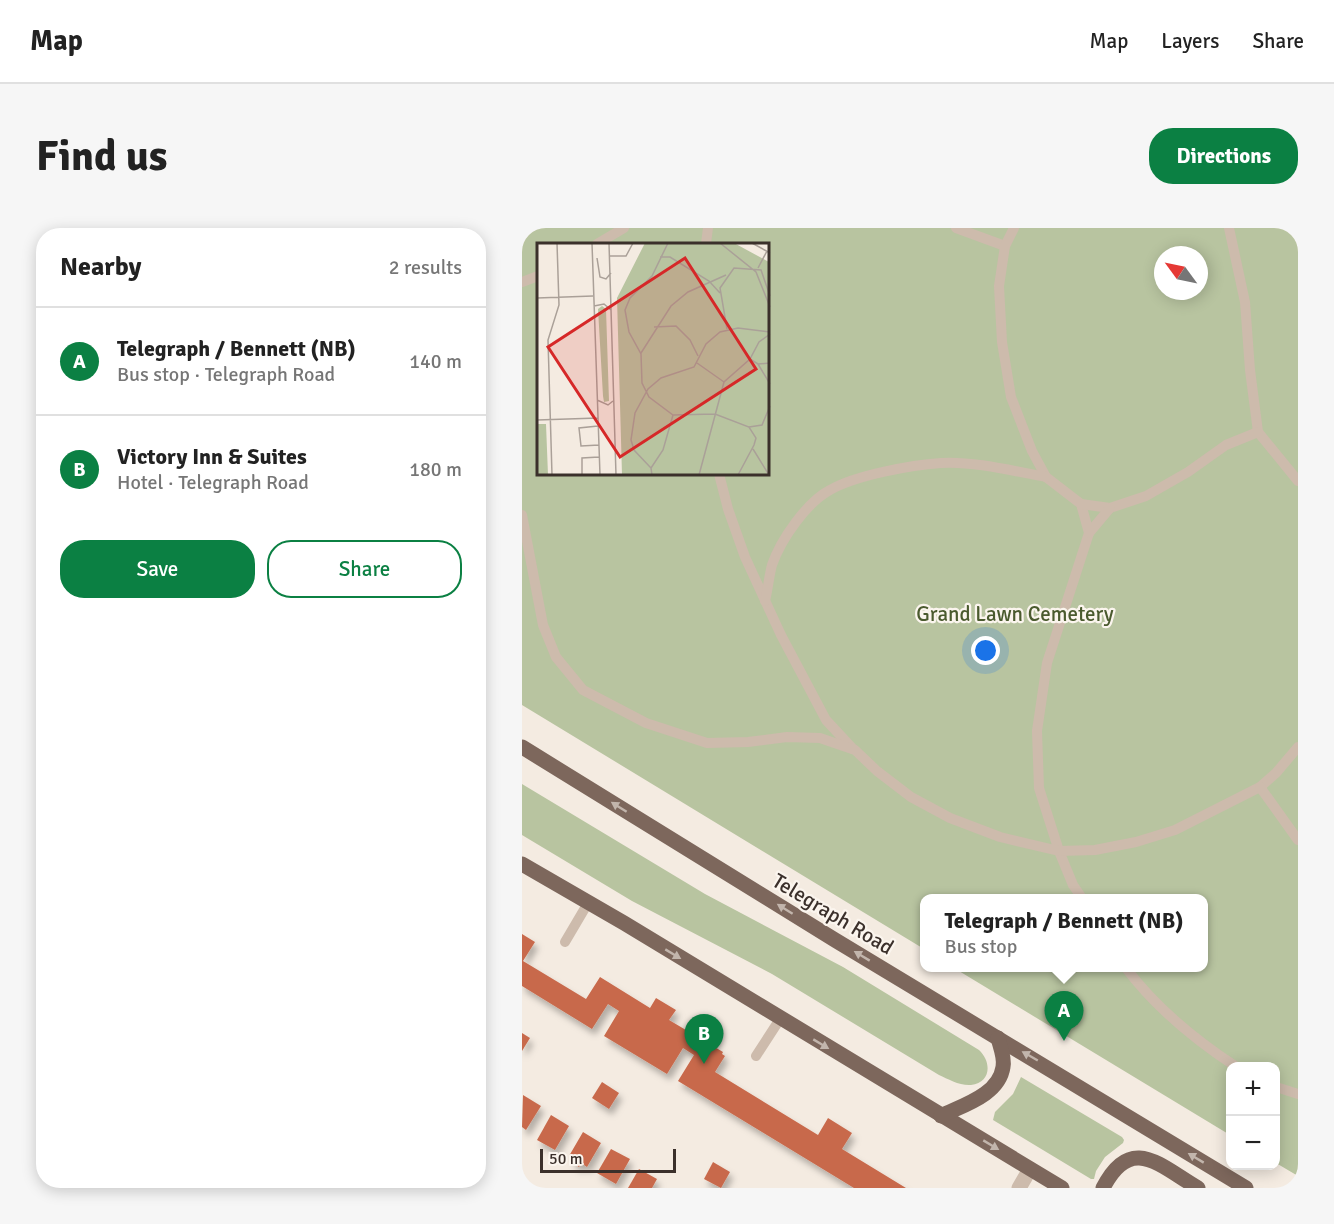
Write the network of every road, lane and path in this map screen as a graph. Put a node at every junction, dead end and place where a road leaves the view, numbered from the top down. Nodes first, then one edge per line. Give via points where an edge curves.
1 (624, 228) edge
2 (708, 228) edge
3 (956, 228) edge
4 (1014, 228) edge
5 (1231, 229) edge
6 (599, 243) edge
7 (706, 243) edge
8 (1005, 246) junction
9 (537, 276) edge
10 (522, 282) edge
11 (1258, 432) junction
12 (720, 476) edge
13 (1046, 477) junction
14 (1298, 481) edge
15 (1081, 504) junction
16 (1110, 508) junction
17 (522, 515) edge
18 (1089, 533) junction
19 (765, 601) junction
20 (522, 747) edge
21 (1298, 747) edge
22 (855, 750) junction
23 (543, 760) junction
24 (522, 762) edge
25 (1260, 787) junction
26 (1298, 840) edge
27 (1059, 850) junction
28 (522, 864) edge
29 (1079, 894) edge
30 (588, 903) junction
31 (565, 942) dead end
32 (1129, 972) edge
33 (780, 1018) junction
34 (998, 1038) junction
35 (756, 1056) dead end
36 (1229, 1062) edge
37 (1280, 1089) edge
38 (1298, 1094) edge
39 (941, 1116) junction
40 (1030, 1169) junction
41 (1019, 1188) edge
42 (1062, 1188) edge
43 (1103, 1188) edge
44 (1198, 1188) edge
45 (1246, 1188) edge

1 - 6 lane
2 - 7 lane
3 - 8 lane
4 - 8 lane
5 - 11 lane via 1245,302
8 - 13 lane via 999,286 1007,375 1011,397
9 - 10 lane
11 - 14 lane
11 - 16 lane via 1226,445 1146,496
12 - 19 lane via 745,557
13 - 15 lane
13 - 19 lane via 942,463 863,477 829,490 805,510 788,535 772,564
15 - 16 lane
15 - 18 lane
16 - 18 lane
17 - 22 lane via 543,625 556,657 583,690 645,723 707,743 820,738
18 - 27 lane via 1047,663 1037,731 1039,788
19 - 22 lane via 826,720
20 - 23 main road, Telegraph Road
21 - 25 lane
22 - 27 lane via 911,796 950,818 1000,837
23 - 24 main road
34 -> 23 main road, Telegraph Road
25 - 26 lane
25 - 27 lane via 1175,830 1095,850
27 - 29 lane
28 - 30 main road
30 - 31 lane
30 -> 33 main road
32 - 36 lane via 1158,1005 1200,1043
33 - 35 lane
33 -> 39 main road
34 - 39 main road via 1004,1066 998,1079 988,1092
45 -> 34 main road, Telegraph Road
37 - 38 lane
39 -> 40 main road
40 - 41 street
40 - 42 main road
43 - 44 main road via 1121,1163 1130,1157 1143,1157

